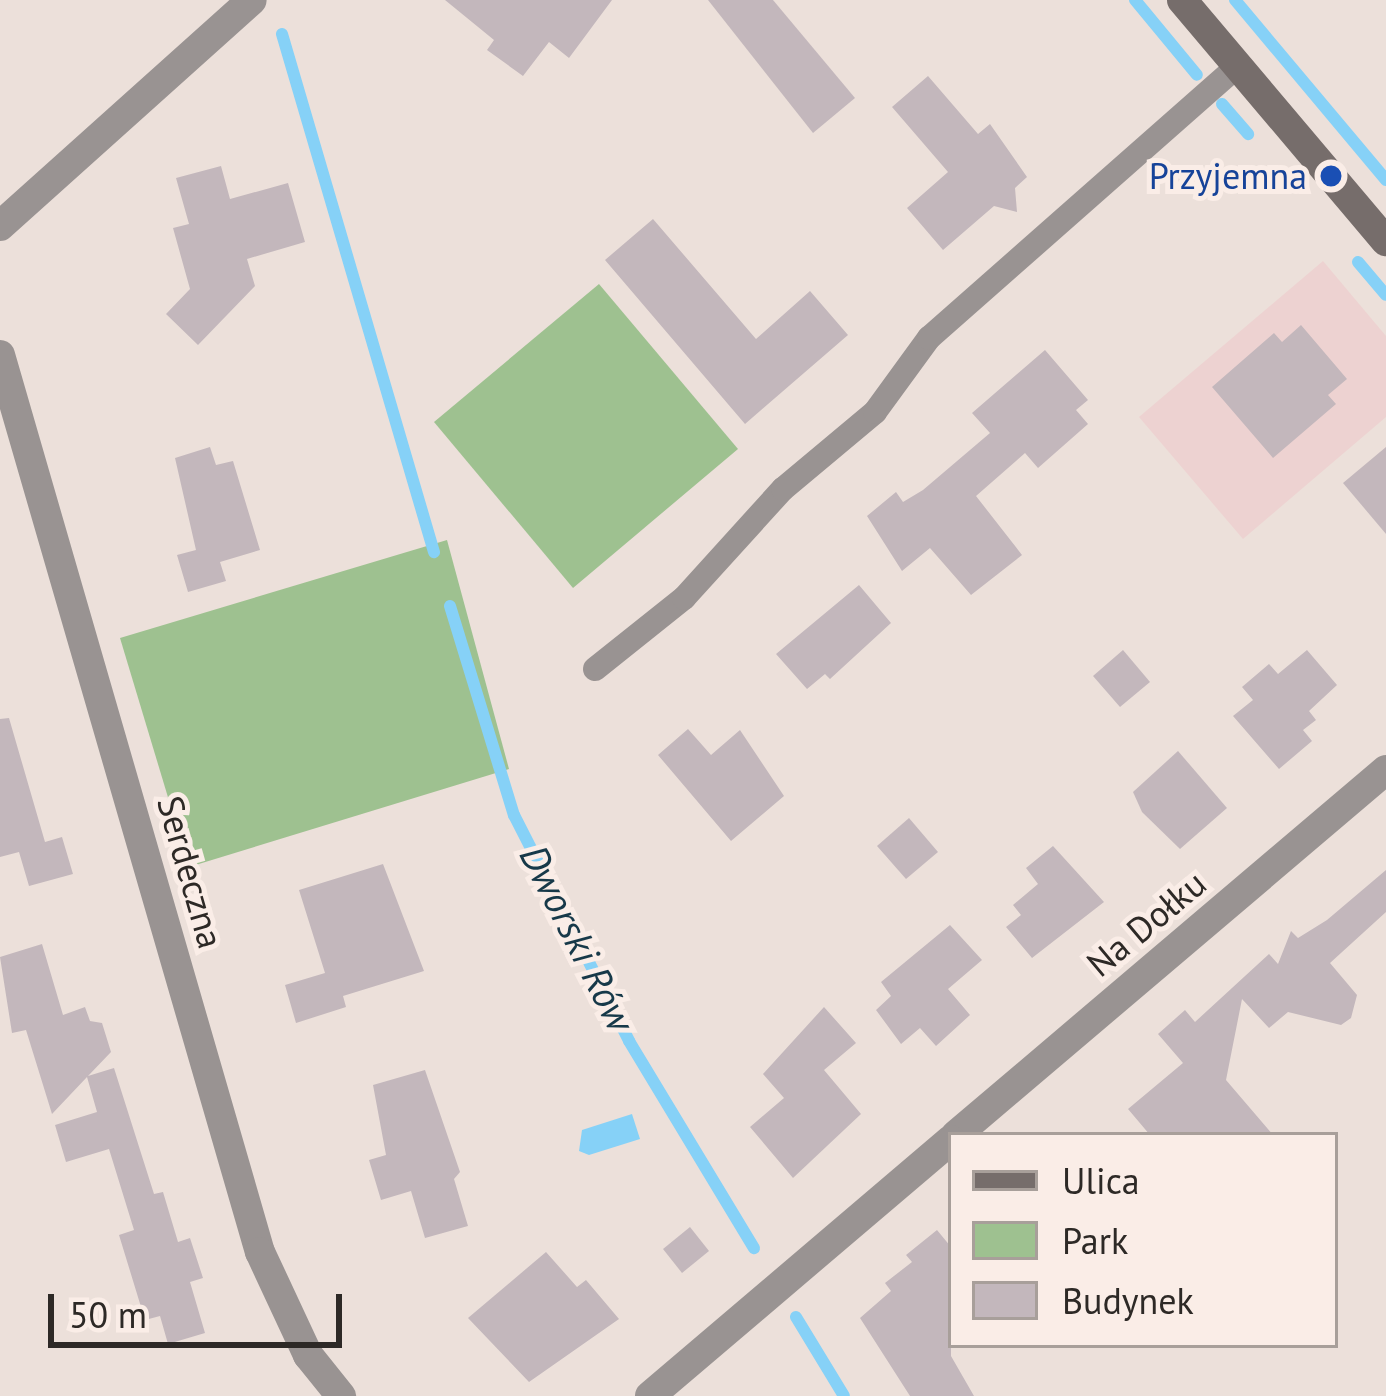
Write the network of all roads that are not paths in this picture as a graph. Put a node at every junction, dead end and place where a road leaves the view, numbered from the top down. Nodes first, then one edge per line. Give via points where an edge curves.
1 (1182, 0) edge
2 (242, 4) edge
3 (1238, 66) junction
4 (0, 226) edge
5 (1386, 241) edge
6 (0, 355) edge
7 (595, 669) dead end
8 (1386, 770) edge
9 (960, 1132) edge
10 (948, 1142) edge
11 (341, 1396) edge
12 (650, 1396) edge

1 - 3 street
2 - 4 street
3 - 5 street
3 - 7 lane via 929,338 875,412 782,489 684,598
6 - 11 street, Serdeczna via 260,1252 308,1355
8 - 9 street, Na Dołku
10 - 12 street, Na Dołku

